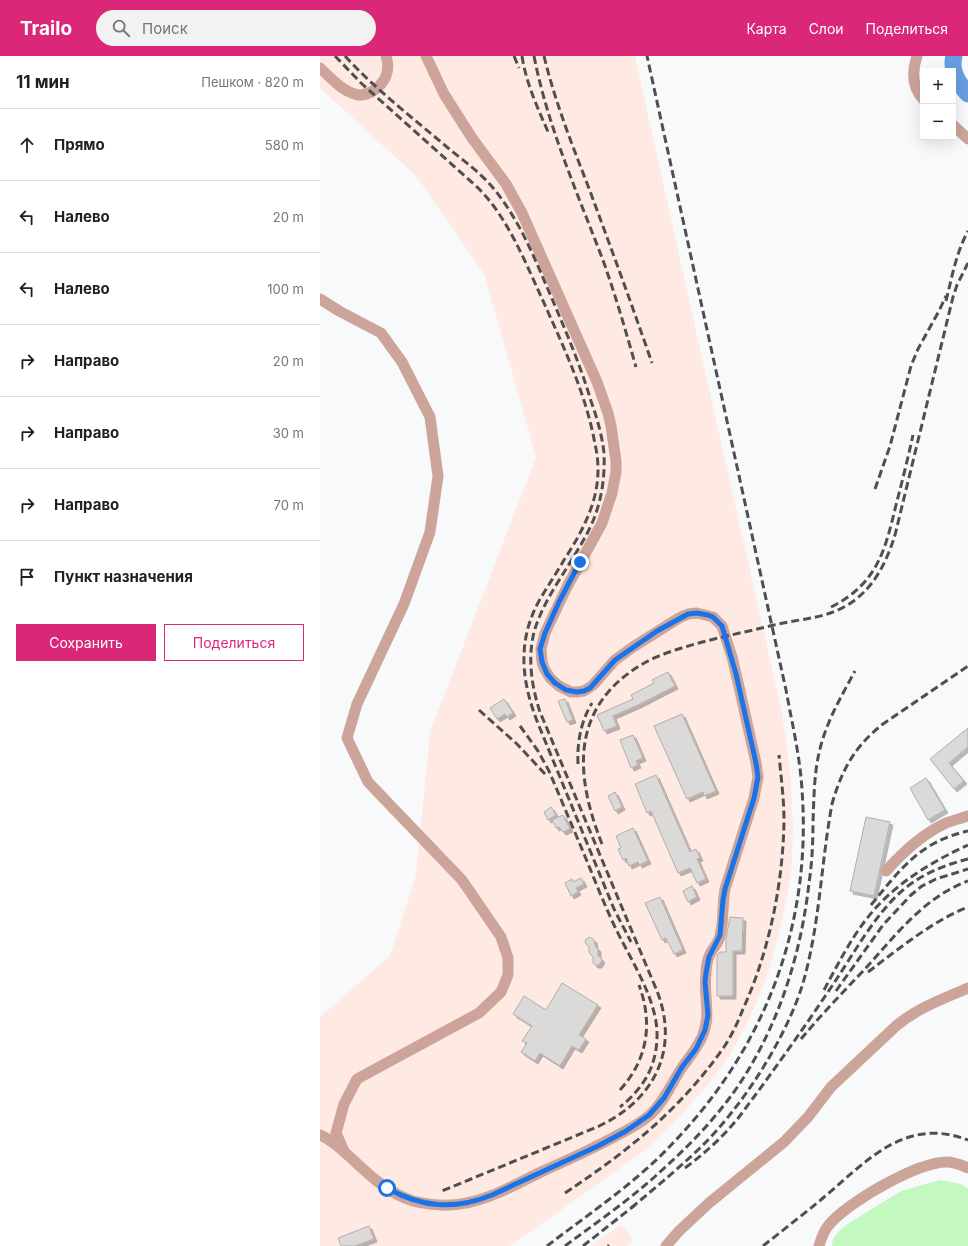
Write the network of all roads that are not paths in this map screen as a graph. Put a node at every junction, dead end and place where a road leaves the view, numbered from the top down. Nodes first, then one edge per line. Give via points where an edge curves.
1 (386, 56) edge
2 (426, 56) edge
3 (917, 56) edge
4 (320, 68) edge
5 (920, 94) edge
6 (956, 128) edge
7 (968, 139) edge
8 (320, 299) edge
9 (968, 816) edge
10 (886, 871) dead end
11 (968, 988) edge
12 (320, 1135) edge
13 (344, 1152) junction
14 (968, 1168) edge
15 (666, 1246) edge
16 (819, 1246) edge

1 - 4 lane via 388,66 385,79 362,95 346,90
2 - 13 lane via 444,94 506,184 522,213 597,382 611,426 616,461 612,493 602,523 545,633 540,649 544,668 559,686 571,692 584,691 593,685 615,660 679,618 693,613 713,617 722,626 732,657 758,777 754,798 725,889 720,935 707,965 705,982 708,1015 705,1030 696,1049 664,1098 649,1115 598,1146 492,1195 455,1205 413,1201 398,1195 375,1180
3 - 5 lane via 914,84
6 - 7 lane
8 - 13 lane via 381,333 402,362 430,417 438,476 430,532 404,604 357,704 347,738 368,782 462,880 501,937 508,958 508,975 501,992 479,1013 357,1079 344,1104 336,1133
9 - 10 lane via 932,830 905,850
11 - 15 lane via 918,1010 896,1026 831,1087 808,1118 784,1142 709,1203
12 - 13 lane
14 - 16 lane via 953,1163 936,1163 886,1184 833,1220 826,1228

